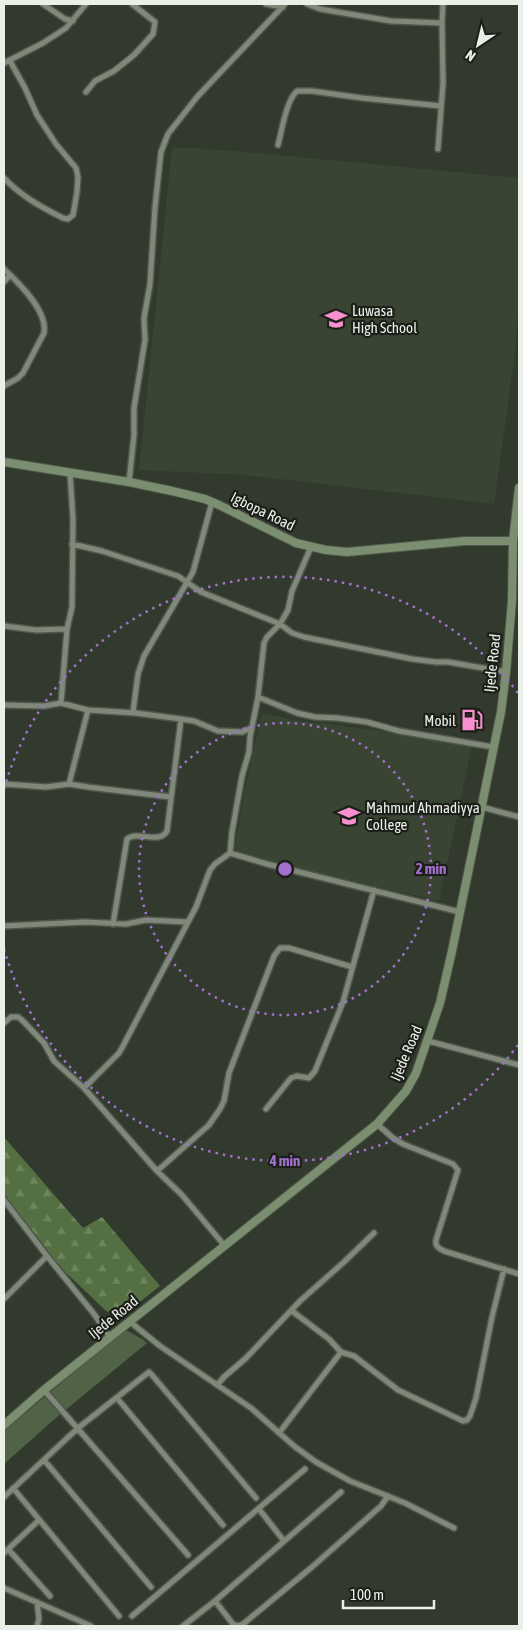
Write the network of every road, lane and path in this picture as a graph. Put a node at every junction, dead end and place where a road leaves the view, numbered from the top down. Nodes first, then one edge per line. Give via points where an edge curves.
1 (43, 4) edge
2 (86, 4) edge
3 (132, 4) edge
4 (266, 4) edge
5 (307, 4) edge
6 (443, 4) edge
7 (284, 5) edge
8 (65, 19) junction
9 (73, 21) junction
10 (442, 23) junction
11 (66, 28) junction
12 (10, 61) junction
13 (4, 63) edge
14 (86, 92) dead end
15 (441, 106) junction
16 (278, 144) dead end
17 (438, 148) dead end
18 (4, 178) edge
19 (4, 269) edge
20 (10, 275) junction
21 (4, 282) edge
22 (4, 386) edge
23 (4, 462) edge
24 (70, 473) junction
25 (129, 482) junction
26 (519, 488) edge
27 (212, 502) junction
28 (513, 542) junction
29 (72, 544) junction
30 (311, 547) junction
31 (186, 582) junction
32 (516, 602) edge
33 (280, 624) junction
34 (4, 626) edge
35 (66, 629) junction
36 (506, 672) junction
37 (258, 697) junction
38 (61, 703) junction
39 (4, 705) edge
40 (88, 710) junction
41 (133, 712) junction
42 (181, 719) junction
43 (251, 728) junction
44 (242, 732) junction
45 (250, 737) junction
46 (493, 747) junction
47 (4, 784) edge
48 (69, 784) junction
49 (171, 796) junction
50 (482, 807) junction
51 (519, 818) edge
52 (230, 853) junction
53 (374, 890) junction
54 (460, 912) junction
55 (188, 922) junction
56 (113, 924) junction
57 (4, 926) edge
58 (352, 967) junction
59 (4, 1023) edge
60 (428, 1041) junction
61 (519, 1065) edge
62 (84, 1088) junction
63 (266, 1109) dead end
64 (377, 1124) junction
65 (157, 1171) junction
66 (4, 1200) edge
67 (374, 1233) dead end
68 (224, 1245) junction
69 (47, 1256) junction
70 (504, 1269) junction
71 (519, 1274) edge
72 (4, 1299) edge
73 (292, 1311) junction
74 (129, 1321) junction
75 (110, 1337) junction
76 (341, 1352) junction
77 (217, 1385) junction
78 (44, 1390) junction
79 (117, 1398) junction
80 (4, 1425) edge
81 (78, 1428) junction
82 (279, 1432) junction
83 (44, 1460) junction
84 (305, 1469) dead end
85 (13, 1488) junction
86 (341, 1492) dead end
87 (388, 1496) junction
88 (4, 1497) edge
89 (256, 1498) dead end
90 (259, 1509) junction
91 (39, 1520) junction
92 (223, 1525) dead end
93 (454, 1528) dead end
94 (284, 1541) junction
95 (6, 1551) edge
96 (188, 1555) dead end
97 (150, 1587) dead end
98 (4, 1588) edge
99 (50, 1596) dead end
100 (215, 1601) junction
101 (37, 1602) junction
102 (119, 1616) dead end
103 (132, 1616) dead end
104 (37, 1626) edge
105 (90, 1626) edge
106 (183, 1626) edge

1 - 8 street
2 - 9 street
3 - 14 street via 155,22 153,34 119,67 96,81
4 - 7 street
5 - 10 street via 392,21
6 - 10 street
7 - 25 street via 198,97 168,134 161,152
8 - 9 street
8 - 11 street
9 - 11 street
10 - 15 street
11 - 12 street
12 - 13 street
12 - 18 street via 37,114 76,168 78,192 73,215 64,218 32,202
15 - 16 street via 297,91 293,94
15 - 17 street
19 - 20 street
20 - 21 street
20 - 22 street via 38,308 45,326 23,373
23 - 24 main road, Igbopa Road
24 - 25 main road, Igbopa Road
24 - 29 street
25 - 27 main road, Igbopa Road
26 - 28 main road, Ijede Road
27 - 30 main road, Igbopa Road via 296,543
27 - 31 street via 193,572
28 - 30 main road, Igbopa Road via 465,541 347,552
28 - 32 main road, Ijede Road
29 - 31 street via 146,565
29 - 35 street via 72,607
30 - 33 street
31 - 33 street via 200,592
31 - 41 street via 144,656
32 - 36 main road, Ijede Road
33 - 36 street via 304,637 412,659
33 - 37 street via 264,643
34 - 35 street
35 - 38 street
36 - 46 main road, Ijede Road
37 - 43 street
37 - 46 street via 306,715 367,722 399,731
38 - 39 street
38 - 40 street
40 - 41 street
40 - 48 street
41 - 42 street
42 - 44 street via 218,731
42 - 49 street
43 - 44 street
43 - 45 street
44 - 45 street
45 - 52 street
46 - 50 main road, Ijede Road
47 - 48 street via 46,787
48 - 49 street
49 - 56 street via 166,834 127,839
50 - 51 street
50 - 54 main road, Ijede Road
52 - 53 street
52 - 55 street via 210,870
53 - 54 street
53 - 58 street
54 - 60 main road, Ijede Road
55 - 56 street via 146,920
55 - 62 street via 123,1046
56 - 57 street via 85,922
58 - 63 street via 343,1002 315,1072 309,1078 291,1078
58 - 65 street via 280,948 274,956 229,1073 220,1109 209,1125
59 - 62 street via 12,1017 22,1020 44,1043 59,1066
60 - 61 street
60 - 64 main road, Ijede Road via 406,1091
62 - 65 street
64 - 68 main road, Ijede Road
64 - 70 street via 403,1144 452,1164 458,1170 436,1240 438,1248
65 - 68 street
66 - 69 street
67 - 73 street
68 - 74 main road, Ijede Road
69 - 72 street
69 - 75 street
70 - 71 street
70 - 76 street via 476,1398 467,1420 458,1420 398,1390 354,1356
73 - 76 street
73 - 77 street
74 - 75 main road, Ijede Road
74 - 77 street
75 - 78 main road, Ijede Road
76 - 82 street
77 - 82 street
78 - 80 main road, Ijede Road
78 - 81 street
79 - 81 street
79 - 89 street via 149,1372
79 - 92 street
81 - 83 street
81 - 96 street
82 - 87 street via 316,1462 350,1481
83 - 85 street
83 - 97 street
84 - 90 street
85 - 88 street
85 - 91 street
86 - 94 street
87 - 93 street
87 - 100 street via 381,1506 312,1567 242,1624 233,1624
90 - 94 street
90 - 103 street
91 - 95 street
91 - 102 street
94 - 100 street
95 - 99 street
98 - 101 street
100 - 106 street
101 - 104 street
101 - 105 street

